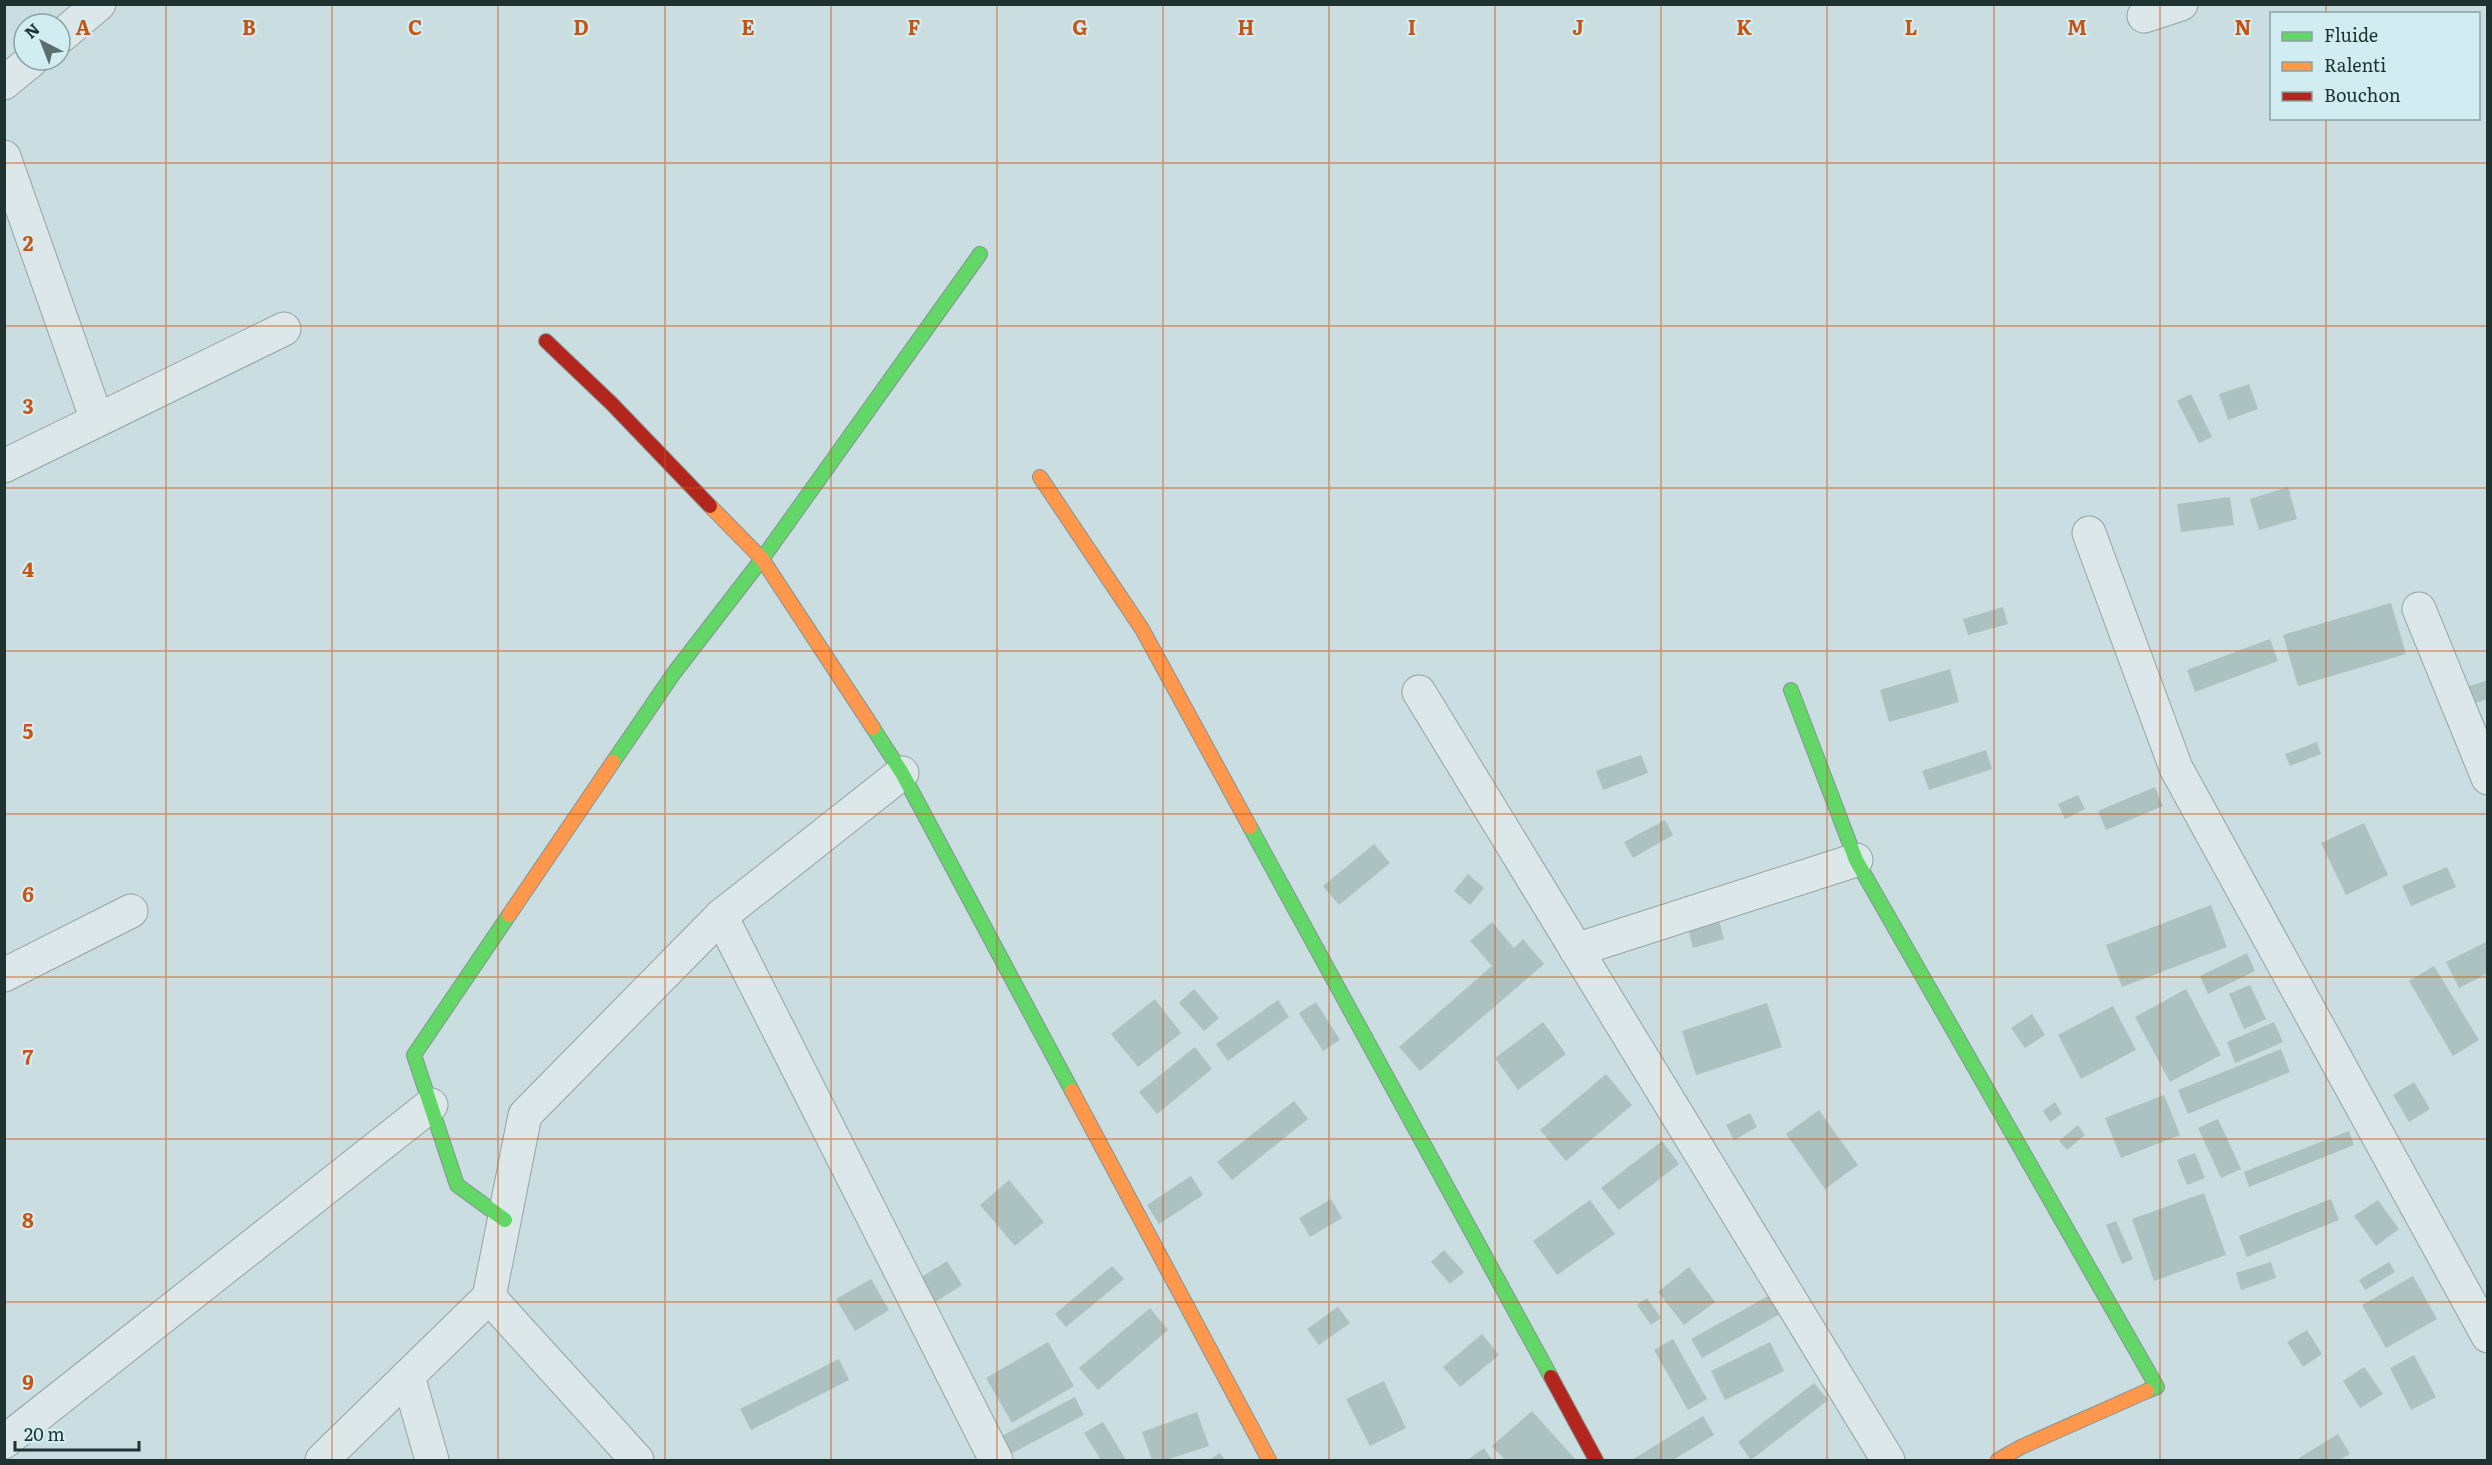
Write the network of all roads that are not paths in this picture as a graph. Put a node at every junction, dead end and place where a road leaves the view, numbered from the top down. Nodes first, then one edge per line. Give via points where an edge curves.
1 (99, 4) edge
2 (2181, 4) edge
3 (2144, 16) dead end
4 (72, 27) edge
5 (18, 72) edge
6 (4, 83) edge
7 (4, 157) edge
8 (980, 254) dead end
9 (284, 329) dead end
10 (546, 341) dead end
11 (97, 420) junction
12 (4, 466) edge
13 (1040, 477) dead end
14 (2089, 533) dead end
15 (762, 559) junction
16 (2420, 609) dead end
17 (1791, 690) dead end
18 (1419, 692) dead end
19 (903, 773) junction
20 (2487, 778) edge
21 (1856, 860) junction
22 (131, 911) dead end
23 (721, 916) junction
24 (1576, 951) junction
25 (4, 975) edge
26 (431, 1105) junction
27 (505, 1220) junction
28 (489, 1297) junction
29 (2487, 1336) edge
30 (408, 1377) junction
31 (4, 1442) edge
32 (322, 1461) edge
33 (432, 1461) edge
34 (637, 1461) edge
35 (996, 1461) edge
36 (1269, 1461) edge
37 (1596, 1461) edge
38 (1888, 1461) edge
39 (1998, 1461) edge

1 - 4 street
2 - 3 street
5 - 6 street
7 - 11 street
8 - 15 street
9 - 11 street
10 - 15 street
11 - 12 street
13 - 37 street via 1142,629
14 - 29 street via 2176,768
15 - 19 street
15 - 26 street via 674,673 414,1055
16 - 20 street
17 - 21 street
18 - 24 street
19 - 23 street
19 - 36 street
21 - 24 street
21 - 39 street via 2157,1387
22 - 25 street
23 - 27 street via 525,1115
23 - 35 street
24 - 38 street
26 - 27 street via 457,1185
26 - 31 street
27 - 28 street
28 - 30 street
28 - 34 street
30 - 32 street
30 - 33 street

